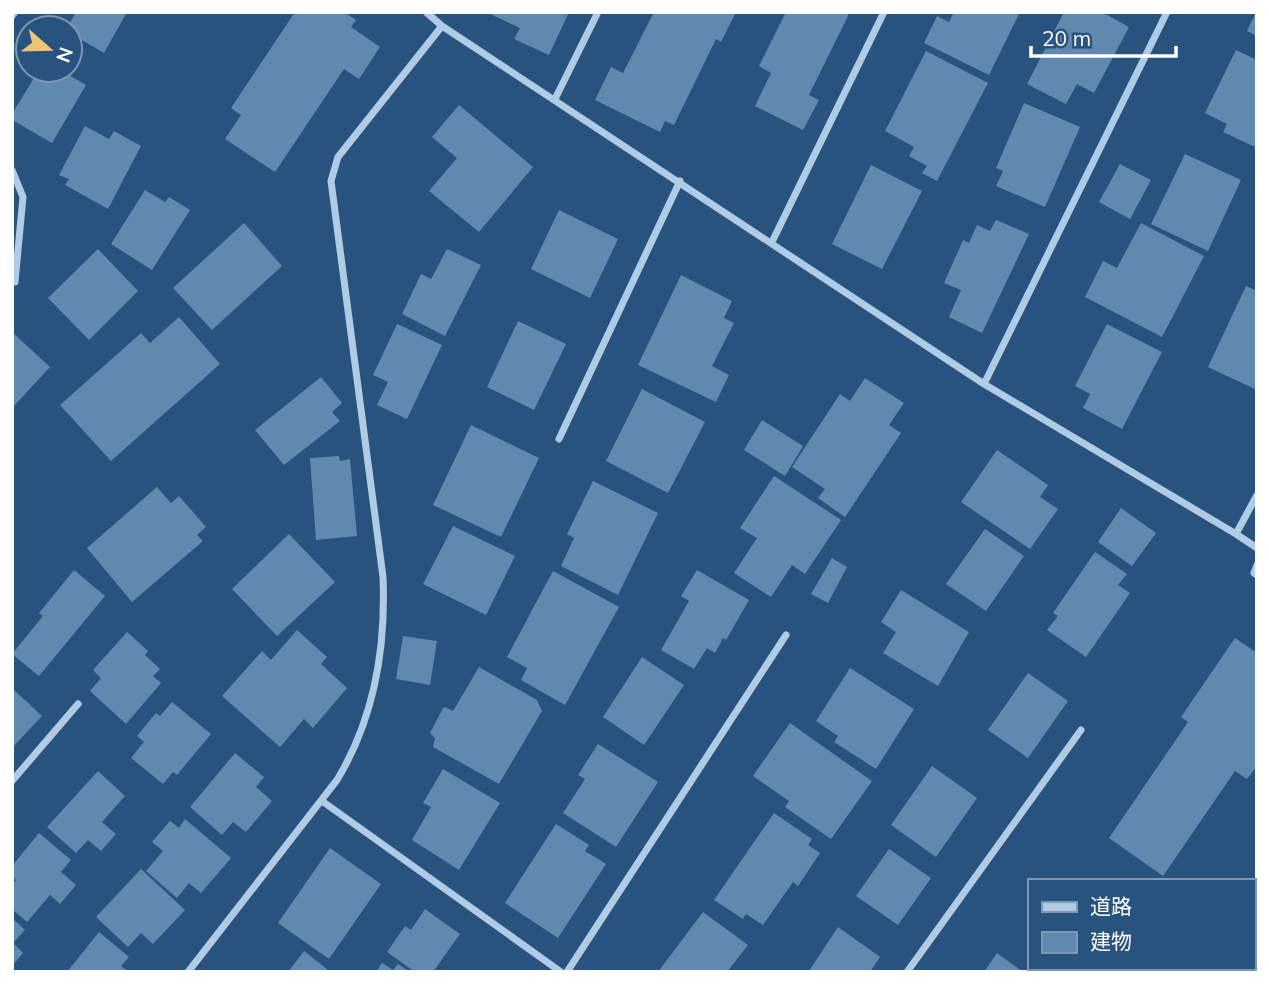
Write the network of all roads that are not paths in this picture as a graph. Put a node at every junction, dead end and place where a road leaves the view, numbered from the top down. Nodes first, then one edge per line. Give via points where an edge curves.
1 (426, 12) edge
2 (598, 12) edge
3 (884, 12) edge
4 (1167, 12) edge
5 (442, 26) junction
6 (555, 99) junction
7 (12, 170) edge
8 (680, 181) junction
9 (772, 242) junction
10 (15, 282) dead end
11 (984, 384) junction
12 (559, 439) dead end
13 (1257, 495) edge
14 (1237, 534) junction
15 (1257, 548) edge
16 (1257, 565) edge
17 (1257, 575) edge
18 (786, 635) dead end
19 (78, 704) dead end
20 (1081, 730) dead end
21 (12, 781) edge
22 (322, 801) junction
23 (188, 972) edge
24 (561, 972) edge
25 (566, 972) edge
26 (907, 972) edge

1 - 5 street
2 - 6 street
3 - 9 street
4 - 11 street
5 - 6 street
5 - 22 street via 338,157 331,181 385,612 367,715 353,755
6 - 8 street
7 - 10 street via 23,197
8 - 9 street
8 - 12 street
9 - 11 street
11 - 14 street
13 - 14 street
14 - 15 street
16 - 17 street
18 - 25 street
19 - 21 street
20 - 26 street
22 - 23 street
22 - 24 street

